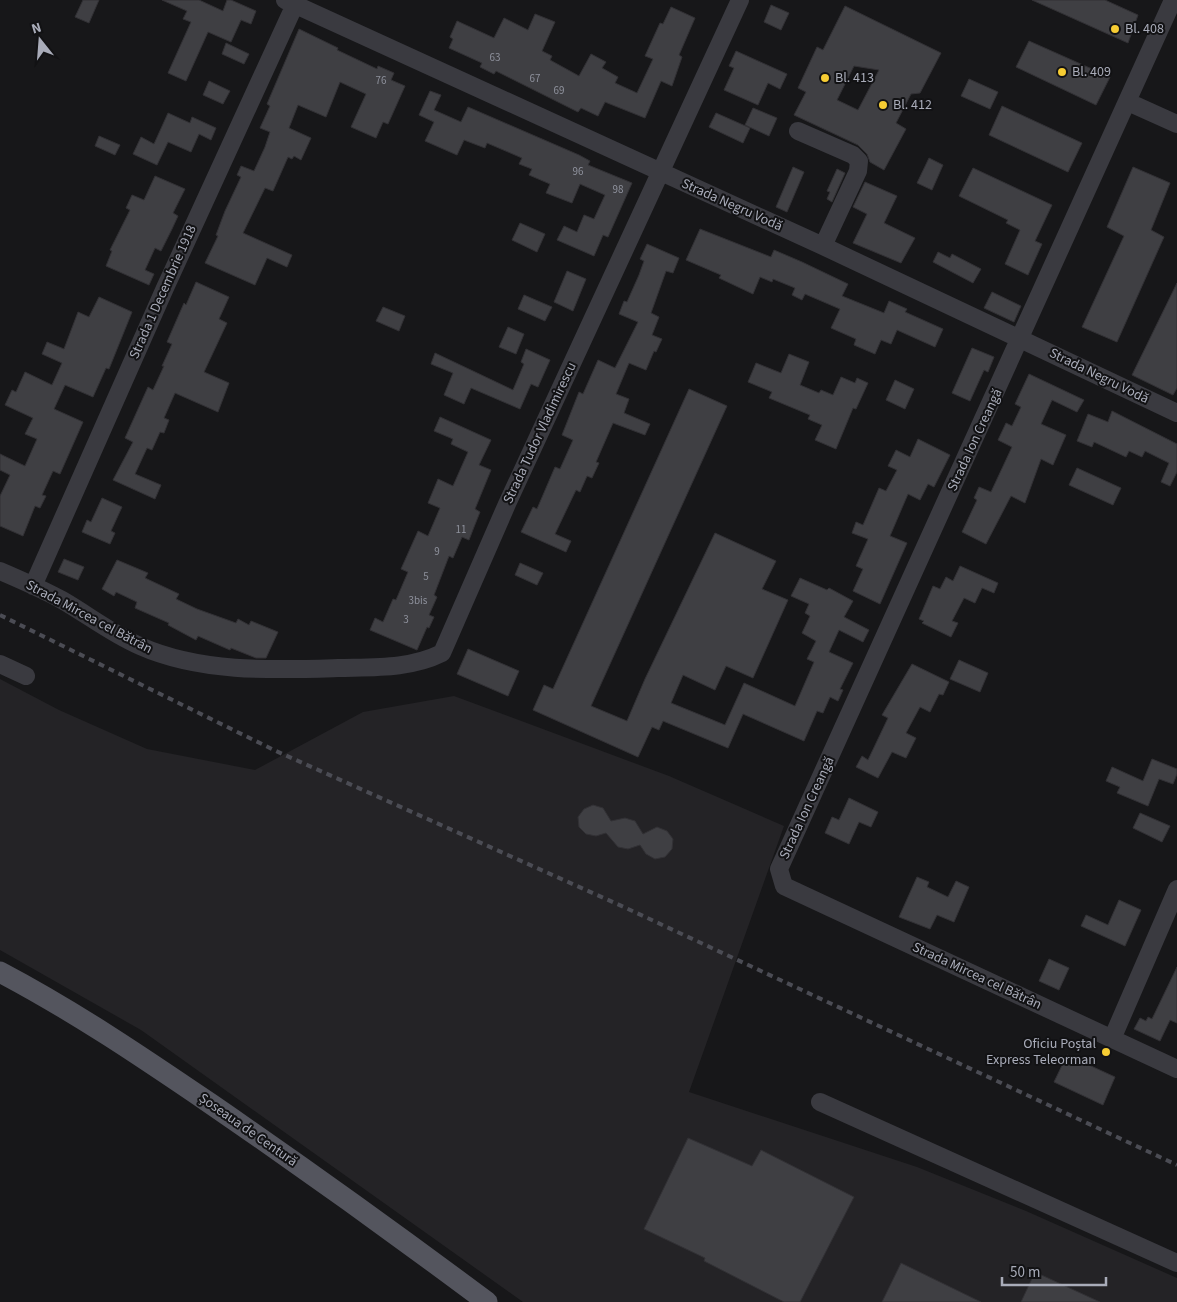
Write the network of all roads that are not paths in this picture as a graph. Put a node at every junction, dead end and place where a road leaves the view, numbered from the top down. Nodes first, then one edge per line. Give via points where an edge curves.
1 (740, 0) edge
2 (1173, 0) edge
3 (292, 1) edge
4 (1171, 19) edge
5 (1128, 102) junction
6 (1177, 124) edge
7 (798, 131) dead end
8 (661, 173) junction
9 (823, 246) junction
10 (1021, 339) junction
11 (1177, 414) edge
12 (0, 571) edge
13 (33, 586) junction
14 (0, 664) edge
15 (209, 665) joint
16 (26, 676) dead end
17 (780, 879) joint
18 (1177, 889) edge
19 (0, 972) edge
20 (1112, 1039) junction
21 (1177, 1069) edge
22 (820, 1102) dead end
23 (1177, 1263) edge
24 (487, 1302) edge

1 - 8 street, Strada Tudor Vladimirescu
2 - 4 street, Strada Ion Creangă
3 - 8 street, Strada Negru Vodă
3 - 13 street, Strada 1 Decembrie 1918
4 - 5 street, Strada Ion Creangă
5 - 6 street
5 - 10 street, Strada Ion Creangă
7 - 9 street via 853,155 858,161 858,171
8 - 9 street, Strada Negru Vodă
8 - 15 street, Strada Tudor Vladimirescu via 507,504 442,653 425,662 398,666 311,669
9 - 10 street, Strada Negru Vodă
10 - 11 street, Strada Negru Vodă
10 - 17 street, Strada Ion Creangă via 779,869
12 - 13 street, Strada Mircea cel Bătrân
13 - 15 street, Strada Mircea cel Bătrân via 141,647
14 - 16 street
17 - 20 street, Strada Mircea cel Bătrân via 784,886
18 - 20 street
19 - 24 main road, Șoseaua de Centură via 112,1037 288,1157
20 - 21 street, Strada Mircea cel Bătrân
22 - 23 street

